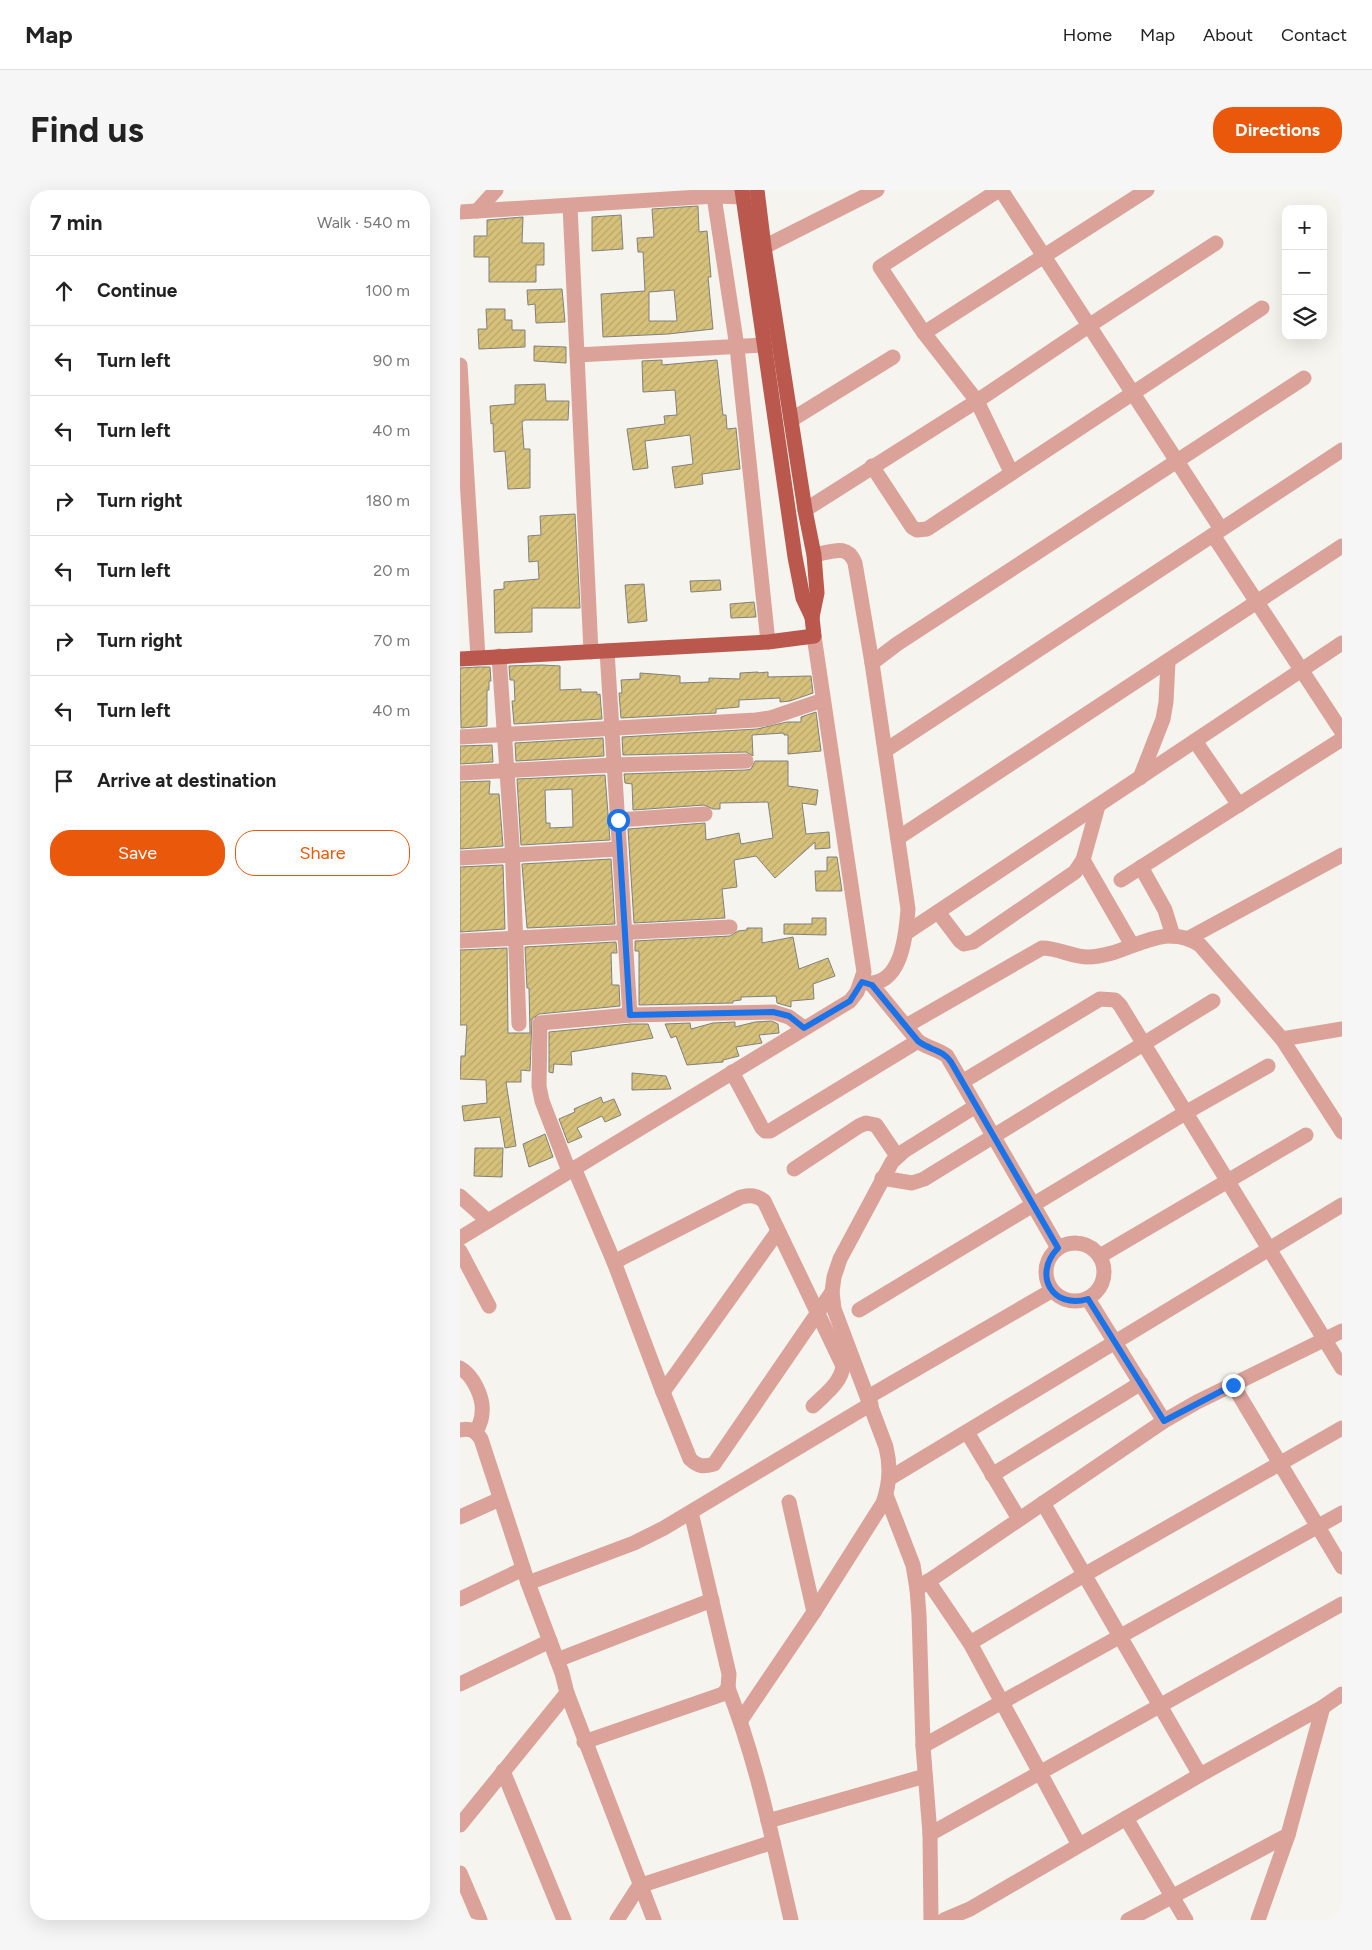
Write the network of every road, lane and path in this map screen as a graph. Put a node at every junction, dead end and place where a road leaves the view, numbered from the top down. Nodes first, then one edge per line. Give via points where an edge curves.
1 (496, 190) edge
2 (757, 190) edge
3 (877, 190) edge
4 (1000, 190) edge
5 (1147, 190) edge
6 (714, 193) edge
7 (742, 193) edge
8 (570, 206) junction
9 (466, 211) edge
10 (1216, 243) dead end
11 (764, 247) junction
12 (1044, 256) junction
13 (1262, 308) dead end
14 (1090, 325) junction
15 (924, 333) junction
16 (764, 345) junction
17 (737, 347) junction
18 (577, 355) junction
19 (893, 356) dead end
20 (460, 365) edge
21 (1304, 378) dead end
22 (1134, 392) junction
23 (977, 401) junction
24 (791, 420) junction
25 (1342, 450) edge
26 (1178, 460) junction
27 (872, 466) junction
28 (1011, 472) junction
29 (805, 510) junction
30 (1217, 532) junction
31 (1342, 546) edge
32 (814, 555) junction
33 (1257, 603) junction
34 (812, 617) junction
35 (814, 636) junction
36 (768, 642) junction
37 (1342, 643) edge
38 (607, 651) junction
39 (591, 652) junction
40 (499, 656) junction
41 (478, 657) junction
42 (460, 659) edge
43 (1168, 662) junction
44 (872, 663) junction
45 (1301, 670) junction
46 (823, 700) junction
47 (612, 729) junction
48 (1342, 732) edge
49 (504, 734) junction
50 (460, 737) edge
51 (1342, 739) edge
52 (1195, 741) junction
53 (886, 750) junction
54 (746, 761) dead end
55 (614, 765) junction
56 (506, 770) junction
57 (460, 772) edge
58 (1140, 778) junction
59 (1239, 805) junction
60 (1098, 806) junction
61 (705, 814) dead end
62 (618, 820) junction
63 (898, 838) junction
64 (619, 849) junction
65 (512, 855) junction
66 (1342, 855) edge
67 (460, 858) edge
68 (1083, 860) junction
69 (1141, 868) junction
70 (1121, 880) dead end
71 (938, 912) junction
72 (730, 927) dead end
73 (624, 932) junction
74 (906, 933) junction
75 (1173, 936) junction
76 (516, 938) junction
77 (1189, 938) junction
78 (460, 941) edge
79 (1132, 945) junction
80 (867, 984) junction
81 (1213, 1001) dead end
82 (630, 1015) junction
83 (519, 1024) dead end
84 (906, 1026) junction
85 (804, 1028) junction
86 (1342, 1029) edge
87 (1282, 1039) junction
88 (918, 1041) junction
89 (1143, 1044) junction
90 (1268, 1066) dead end
91 (732, 1072) junction
92 (962, 1082) junction
93 (976, 1106) junction
94 (1185, 1113) junction
95 (1342, 1132) edge
96 (1306, 1135) dead end
97 (993, 1137) junction
98 (897, 1156) junction
99 (794, 1169) dead end
100 (571, 1170) junction
101 (882, 1178) junction
102 (1227, 1182) junction
103 (460, 1196) edge
104 (1032, 1205) junction
105 (1342, 1205) edge
106 (488, 1221) junction
107 (778, 1231) junction
108 (460, 1238) edge
109 (1058, 1248) junction
110 (460, 1250) edge
111 (1269, 1250) junction
112 (1100, 1256) junction
113 (614, 1262) junction
114 (1051, 1291) junction
115 (832, 1292) junction
116 (1088, 1299) junction
117 (489, 1306) dead end
118 (859, 1310) dead end
119 (818, 1314) junction
120 (1342, 1331) edge
121 (1324, 1340) junction
122 (1116, 1342) junction
123 (460, 1368) edge
124 (1342, 1368) edge
125 (1141, 1383) junction
126 (1233, 1385) junction
127 (663, 1392) junction
128 (869, 1400) junction
129 (813, 1406) dead end
130 (1164, 1421) junction
131 (1342, 1428) edge
132 (460, 1430) edge
133 (476, 1432) junction
134 (967, 1432) junction
135 (1281, 1464) junction
136 (992, 1475) junction
137 (890, 1478) junction
138 (886, 1495) junction
139 (500, 1499) junction
140 (789, 1502) dead end
141 (1043, 1503) junction
142 (691, 1512) junction
143 (1342, 1513) edge
144 (460, 1517) edge
145 (1019, 1519) junction
146 (1318, 1526) junction
147 (1342, 1567) edge
148 (1084, 1575) junction
149 (526, 1576) junction
150 (922, 1585) junction
151 (460, 1599) edge
152 (712, 1600) junction
153 (1342, 1604) edge
154 (814, 1612) junction
155 (1120, 1637) junction
156 (550, 1641) junction
157 (970, 1643) junction
158 (557, 1660) junction
159 (460, 1684) edge
160 (728, 1688) junction
161 (567, 1693) junction
162 (1342, 1694) edge
163 (1002, 1702) junction
164 (1160, 1706) junction
165 (1323, 1707) junction
166 (741, 1720) junction
167 (584, 1742) junction
168 (923, 1746) junction
169 (503, 1770) junction
170 (1040, 1773) junction
171 (1200, 1775) junction
172 (925, 1776) junction
173 (1126, 1818) junction
174 (768, 1822) junction
175 (460, 1825) edge
176 (930, 1834) junction
177 (1288, 1835) junction
178 (773, 1842) junction
179 (1079, 1845) junction
180 (460, 1873) edge
181 (639, 1886) junction
182 (1172, 1896) junction
183 (973, 1914) edge
184 (480, 1920) edge
185 (564, 1920) edge
186 (617, 1920) edge
187 (654, 1920) edge
188 (790, 1920) edge
189 (931, 1920) edge
190 (944, 1920) edge
191 (1128, 1920) edge
192 (1186, 1920) edge
193 (1258, 1920) edge

1 - 9 street
2 - 11 main road
3 - 11 street
4 - 12 street
4 - 15 street via 880,266
5 - 12 street
6 - 7 street
6 - 8 street
6 - 17 street
7 - 16 main road
8 - 9 street
8 - 18 street
10 - 14 street
11 - 24 main road
12 - 14 street
12 - 15 street
13 - 22 street
14 - 22 street
14 - 23 street
15 - 23 street
16 - 17 street
16 - 34 main road via 795,557 803,598
17 - 18 street
17 - 36 street
18 - 39 street
19 - 24 street
20 - 41 street
21 - 26 street
22 - 26 street
22 - 28 street
23 - 27 street
23 - 28 street
24 - 29 main road
25 - 30 street
26 - 30 street
26 - 44 street
27 - 28 street via 912,527 921,531
27 - 29 street
29 - 32 main road
30 - 33 street
30 - 53 street
31 - 33 street
32 - 34 main road via 817,593
32 - 44 street via 841,550 852,554
33 - 43 street
33 - 45 street
34 - 35 main road
35 - 36 main road
35 - 46 street
36 - 38 main road
37 - 45 street
38 - 39 main road
38 - 47 street
39 - 40 main road
40 - 41 main road
40 - 49 street
41 - 42 main road
43 - 58 street via 1163,719
43 - 63 street
44 - 53 street
45 - 48 street
45 - 52 street
46 - 47 street via 756,720
46 - 80 street
47 - 49 street
47 - 55 street
49 - 50 street
49 - 56 street
51 - 59 street
52 - 58 street
52 - 59 street
53 - 63 street
54 - 55 street
55 - 56 street
55 - 62 street
56 - 57 street
56 - 65 street
58 - 60 street
59 - 69 street
60 - 68 street
60 - 71 street
61 - 62 street
62 - 64 street
63 - 74 street via 908,910
64 - 65 street
64 - 73 street
65 - 67 street
65 - 76 street
66 - 77 street
68 - 71 street via 1076,872 969,944 960,941
68 - 79 street
69 - 70 street
69 - 75 street via 1165,910
71 - 74 street
72 - 73 street
73 - 76 street
73 - 82 street
74 - 80 street via 893,971 881,980
75 - 77 street
75 - 79 street
76 - 78 street
76 - 83 street
77 - 87 street via 1200,946
79 - 84 street via 1088,957 1042,948
80 - 84 street
80 - 85 street via 850,1001
81 - 89 street
82 - 85 street via 773,1012 789,1016
82 - 100 street via 540,1023 540,1094 546,1116
84 - 88 street
85 - 91 street
86 - 87 street
87 - 95 street
88 - 91 street via 770,1131 762,1128
88 - 92 street via 947,1056
89 - 92 street via 1120,1005 1115,1000 1100,999
89 - 94 street
89 - 97 street
90 - 94 street
91 - 100 street
92 - 93 street
93 - 97 street
93 - 98 street
94 - 102 street
94 - 104 street
96 - 102 street
97 - 101 street via 924,1179 912,1183
97 - 104 street
98 - 99 street via 876,1125 866,1123
98 - 101 street
100 - 106 street
100 - 113 street
101 - 115 street via 840,1259
102 - 111 street
102 - 112 street
103 - 106 street
104 - 109 street
104 - 118 street
105 - 111 street
106 - 108 street
107 - 113 street via 764,1201 751,1195 741,1197
107 - 119 street
107 - 127 street
109 - 112 street via 1066,1244 1085,1244
109 - 114 street via 1047,1264
110 - 117 street
111 - 121 street
111 - 122 street
112 - 116 street via 1105,1275 1102,1285
113 - 127 street
114 - 116 street via 1069,1302
114 - 128 street
115 - 119 street
115 - 128 street via 834,1309
116 - 122 street
119 - 127 street via 714,1464 704,1467 690,1459
119 - 129 street via 842,1366 842,1374
120 - 121 street
121 - 124 street
121 - 126 street
122 - 125 street
122 - 134 street
123 - 133 street via 472,1377 483,1408
125 - 130 street
125 - 136 street
126 - 130 street
126 - 135 street
128 - 137 street via 886,1448
128 - 142 street
130 - 141 street
131 - 135 street
132 - 133 street
133 - 139 street
134 - 136 street
134 - 137 street
135 - 146 street
135 - 148 street
136 - 145 street
137 - 138 street
138 - 150 street
138 - 154 street
139 - 144 street
139 - 149 street
140 - 154 street
141 - 145 street
141 - 148 street
142 - 149 street via 634,1543
142 - 152 street
143 - 146 street
145 - 150 street
146 - 147 street
146 - 155 street
148 - 155 street
148 - 157 street
149 - 151 street
149 - 156 street
150 - 157 street
150 - 168 street via 919,1615
152 - 158 street
152 - 160 street via 729,1674
153 - 164 street
154 - 166 street
155 - 163 street
155 - 164 street
156 - 158 street
156 - 159 street
157 - 163 street
158 - 161 street
160 - 166 street
160 - 167 street via 723,1694
161 - 167 street
161 - 169 street
162 - 165 street
163 - 168 street
163 - 170 street
164 - 170 street
164 - 171 street
165 - 171 street
165 - 177 street
166 - 174 street
167 - 181 street
168 - 172 street
169 - 175 street
169 - 185 street
170 - 176 street
170 - 179 street
171 - 173 street
172 - 174 street
172 - 176 street
173 - 179 street
173 - 182 street
174 - 178 street
176 - 189 street
177 - 182 street
177 - 193 street
178 - 181 street
178 - 188 street
179 - 183 street
180 - 184 street
181 - 186 street
181 - 187 street
182 - 191 street
182 - 192 street
183 - 190 street

